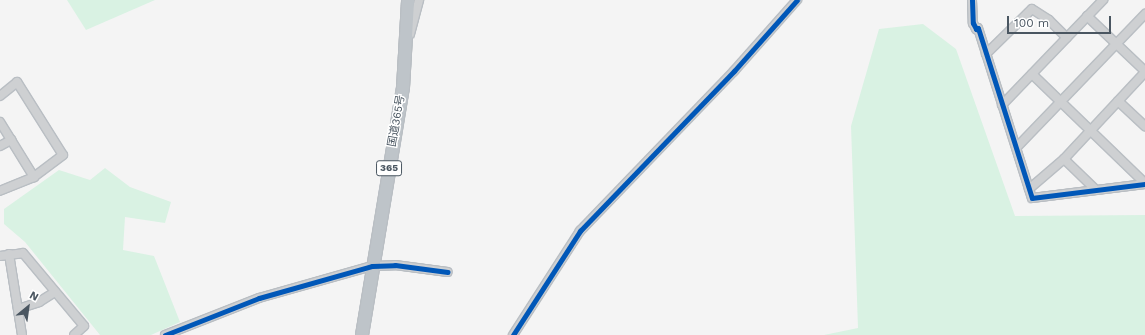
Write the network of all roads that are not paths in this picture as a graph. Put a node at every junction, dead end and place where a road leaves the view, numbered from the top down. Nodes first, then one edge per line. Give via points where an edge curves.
1 (408, 0) edge
2 (419, 0) edge
3 (797, 0) edge
4 (972, 0) edge
5 (1103, 0) edge
6 (1145, 14) edge
7 (1087, 16) junction
8 (1067, 38) junction
9 (407, 43) junction
10 (1116, 44) junction
11 (986, 54) junction
12 (1145, 72) edge
13 (1032, 74) junction
14 (0, 96) edge
15 (1118, 101) junction
16 (1061, 102) junction
17 (1002, 105) junction
18 (0, 122) edge
19 (1145, 126) edge
20 (1090, 130) junction
21 (11, 140) junction
22 (0, 146) edge
23 (1017, 147) junction
24 (1064, 159) junction
25 (34, 177) junction
26 (1145, 183) edge
27 (1029, 188) junction
28 (1095, 189) junction
29 (0, 192) edge
30 (9, 254) junction
31 (0, 256) edge
32 (372, 266) junction
33 (448, 272) dead end
34 (55, 292) junction
35 (18, 309) junction
36 (22, 335) edge
37 (74, 335) edge
38 (165, 335) edge
39 (362, 335) edge
40 (513, 335) edge

1 - 9 highway, 国道365号 / 365
2 - 9 street
3 - 40 street via 734,71 580,231
4 - 11 street via 973,23 976,29 978,28
5 - 7 street
6 - 10 street
7 - 8 street
7 - 10 street
8 - 11 street via 1049,20 1032,9
8 - 13 street
9 - 32 highway, 国道365号 / 365 via 403,88
10 - 12 street
10 - 16 street
11 - 17 street
12 - 15 street
13 - 16 street
13 - 17 street
14 - 25 street via 17,82 63,155
15 - 19 street
15 - 20 street
16 - 20 street
16 - 23 street
17 - 23 street
18 - 21 street
20 - 24 street
20 - 26 street
21 - 22 street
21 - 25 street
23 - 27 street
24 - 27 street
24 - 28 street
25 - 29 street
26 - 28 street
27 - 28 street via 1032,198
30 - 31 street
30 - 34 street via 22,253
30 - 35 street
32 - 33 street via 395,265
32 - 38 street via 259,298
32 - 39 highway, 国道365号 / 365
34 - 35 street via 35,304
34 - 37 street via 84,326
35 - 36 street

